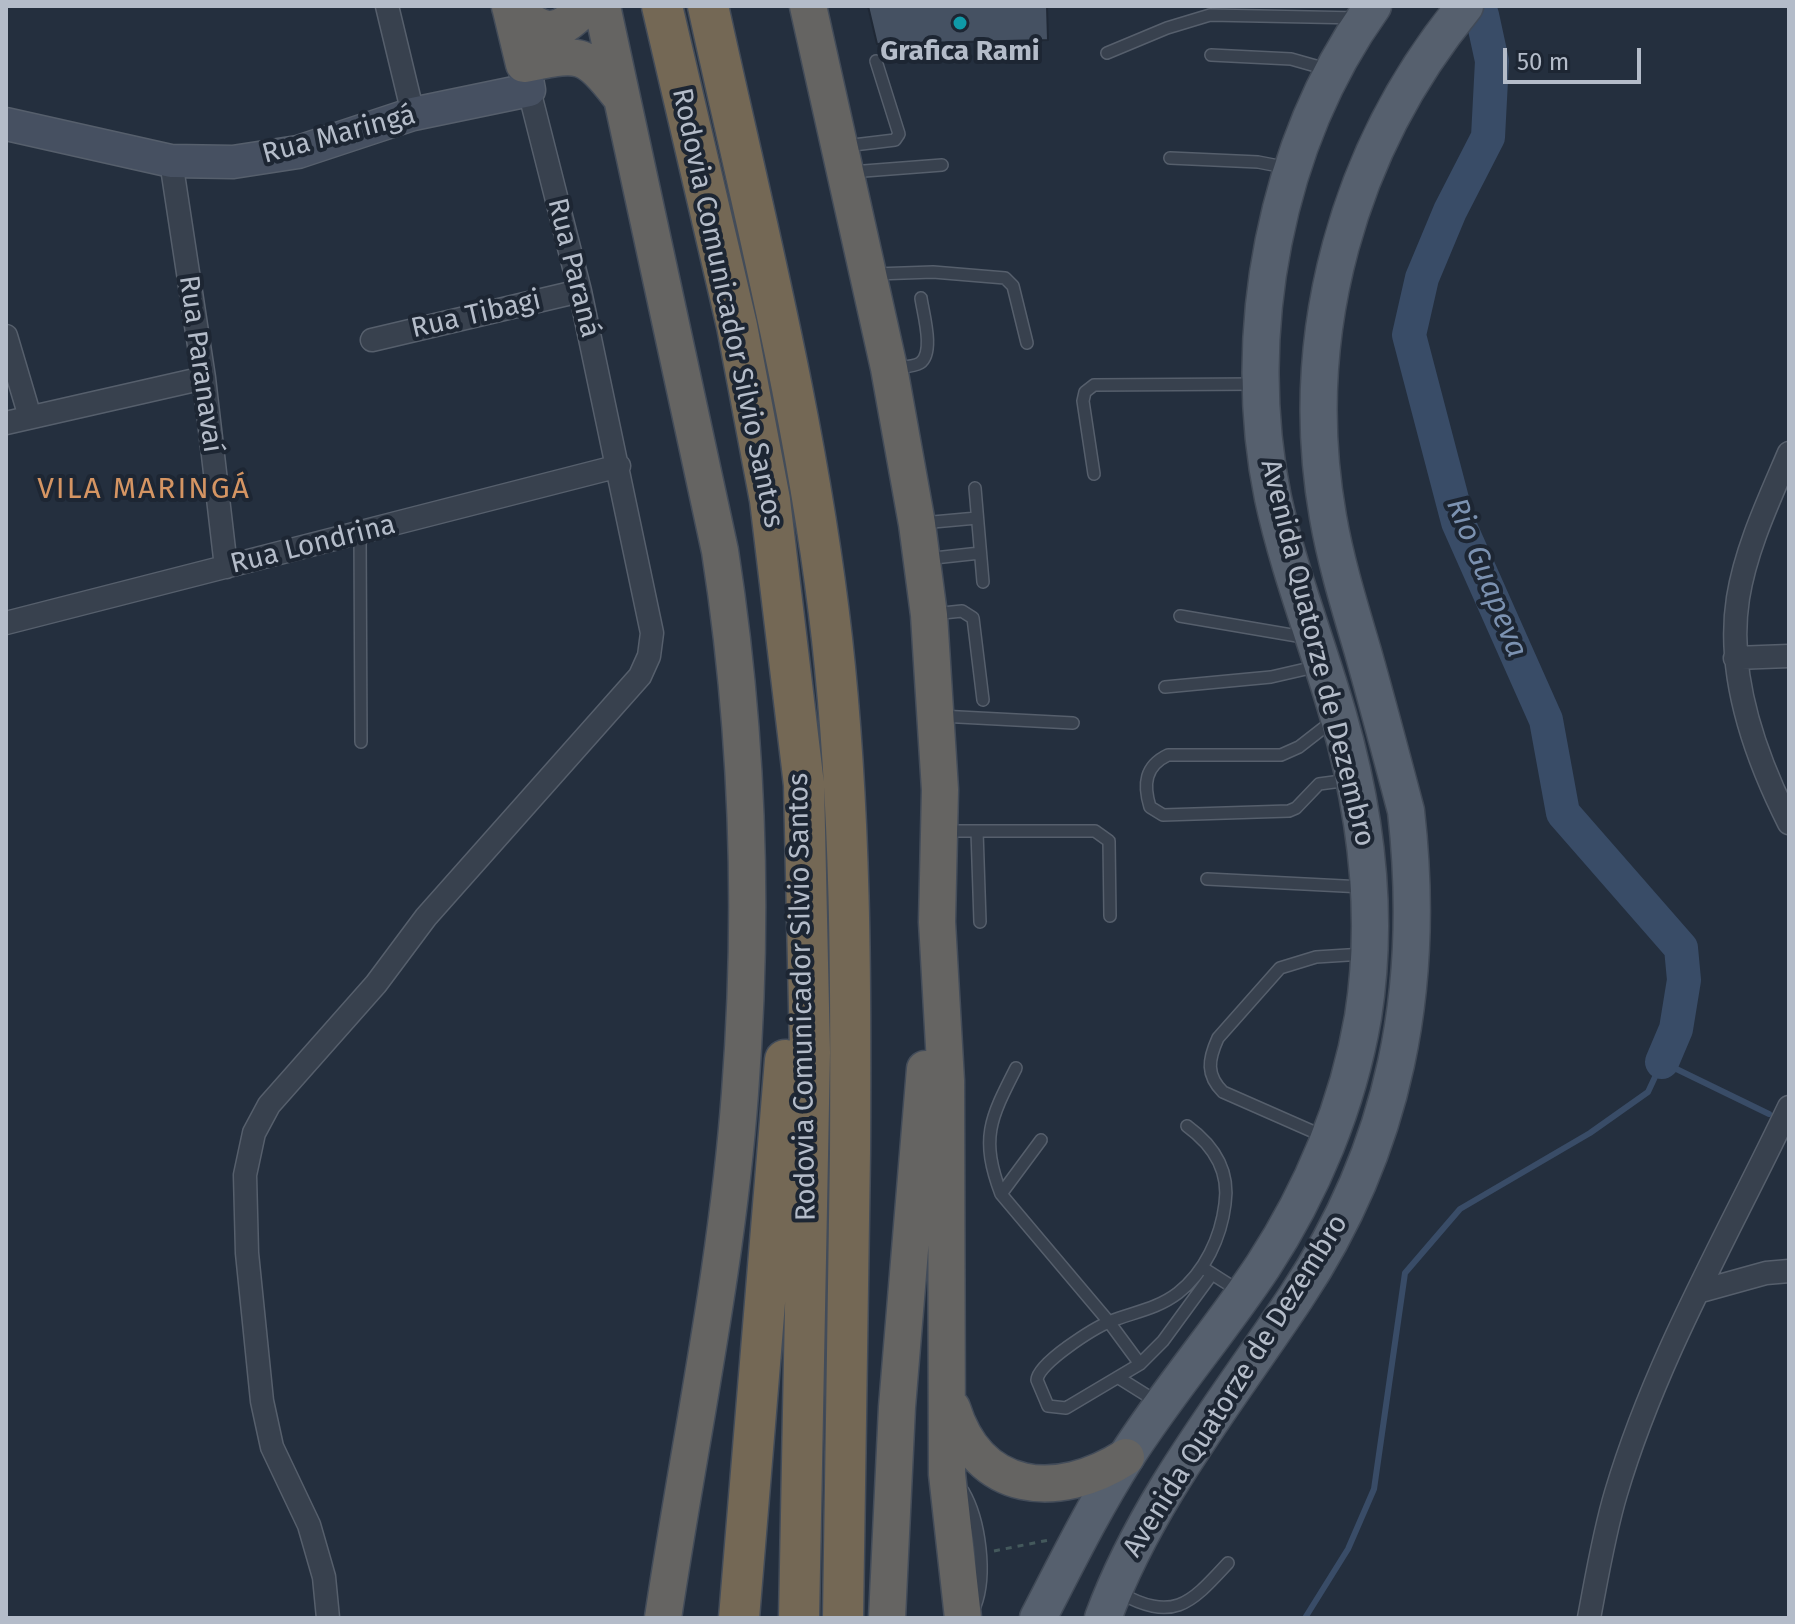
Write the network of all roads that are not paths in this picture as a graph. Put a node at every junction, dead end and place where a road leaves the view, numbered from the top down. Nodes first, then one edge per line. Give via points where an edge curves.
1 (387, 6) edge
2 (510, 6) edge
3 (587, 6) edge
4 (602, 6) edge
5 (662, 6) edge
6 (708, 6) edge
7 (808, 6) edge
8 (1465, 6) edge
9 (1369, 12) edge
10 (1107, 53) dead end
11 (569, 55) junction
12 (1211, 55) dead end
13 (876, 61) dead end
14 (1335, 71) junction
15 (527, 77) junction
16 (620, 96) junction
17 (413, 114) junction
18 (6, 124) edge
19 (1170, 158) dead end
20 (844, 160) junction
21 (171, 161) junction
22 (942, 165) dead end
23 (1294, 169) junction
24 (870, 274) junction
25 (580, 291) junction
26 (921, 298) dead end
27 (6, 336) edge
28 (372, 340) dead end
29 (1027, 343) dead end
30 (889, 368) junction
31 (204, 378) junction
32 (1263, 384) junction
33 (30, 417) junction
34 (6, 423) edge
35 (1789, 453) edge
36 (619, 466) junction
37 (1094, 474) dead end
38 (975, 488) dead end
39 (977, 518) junction
40 (917, 524) junction
41 (360, 533) junction
42 (980, 553) junction
43 (922, 559) junction
44 (226, 567) junction
45 (983, 582) dead end
46 (929, 615) junction
47 (1180, 616) dead end
48 (6, 623) edge
49 (1789, 656) edge
50 (1735, 658) junction
51 (1326, 676) junction
52 (1165, 687) dead end
53 (983, 700) dead end
54 (936, 716) junction
55 (1073, 723) dead end
56 (361, 742) dead end
57 (1354, 780) junction
58 (1406, 811) junction
59 (1789, 823) edge
60 (977, 831) junction
61 (941, 832) junction
62 (1207, 879) dead end
63 (1368, 881) junction
64 (806, 913) junction
65 (1110, 916) dead end
66 (937, 922) junction
67 (980, 922) dead end
68 (1369, 954) junction
69 (1016, 1068) dead end
70 (1395, 1078) junction
71 (1789, 1107) edge
72 (1187, 1126) dead end
73 (1328, 1138) junction
74 (1041, 1140) dead end
75 (1001, 1194) junction
76 (1207, 1271) junction
77 (1789, 1271) edge
78 (1701, 1291) junction
79 (1243, 1294) junction
80 (1109, 1322) junction
81 (1140, 1364) junction
82 (1119, 1378) junction
83 (945, 1387) junction
84 (1163, 1405) junction
85 (1126, 1457) junction
86 (947, 1474) junction
87 (1228, 1563) dead end
88 (1108, 1604) edge
89 (328, 1618) edge
90 (663, 1618) edge
91 (739, 1618) edge
92 (799, 1618) edge
93 (843, 1618) edge
94 (887, 1618) edge
95 (963, 1618) edge
96 (970, 1618) edge
97 (1038, 1618) edge
98 (1589, 1618) edge

1 - 17 street
2 - 3 highway via 536,27 550,31
2 - 15 highway, Rua Paraná
3 - 11 highway via 589,35
4 - 16 highway
5 - 64 highway, Rodovia Comunicador Silvio Santos via 737,326 770,500 804,785
6 - 93 highway, Rodovia Comunicador Silvio Santos via 811,489 844,772 851,1052
7 - 20 highway
8 - 58 main road, Avenida Quatorze de Dezembro via 1427,55 1370,159 1336,261 1321,352 1318,414 1328,518
9 - 10 lane via 1210,15
9 - 14 main road, Avenida Quatorze de Dezembro
11 - 15 highway
11 - 16 highway via 592,63
12 - 14 lane via 1291,59
13 - 20 lane via 899,134
14 - 23 main road, Avenida Quatorze de Dezembro
15 - 17 main road, Rua Maringá
15 - 25 street, Rua Paraná
16 - 90 highway via 720,551 736,661 747,802 740,1096 726,1219
17 - 21 main road, Rua Maringá via 298,152 233,162
18 - 21 main road, Rua Maringá
19 - 23 lane
20 - 22 lane
20 - 24 highway
21 - 31 street, Rua Paranavaí
23 - 32 main road, Avenida Quatorze de Dezembro via 1265,295
24 - 29 lane via 1005,278 1013,286
24 - 30 highway
25 - 28 street, Rua Tibagi
25 - 36 street, Rua Paraná
26 - 30 lane via 924,358 919,364
27 - 33 street
30 - 40 highway
31 - 33 street
31 - 44 street, Rua Paranavaí
32 - 37 lane via 1094,385 1083,401
32 - 51 main road, Avenida Quatorze de Dezembro via 1273,495
33 - 34 street
35 - 50 street via 1738,596
36 - 41 street, Rua Londrina
36 - 89 street, Rua Paraná via 652,633 640,676 426,917 376,984 269,1105 254,1133 245,1175 247,1253 262,1401 272,1447 313,1538
38 - 39 lane
39 - 40 lane
39 - 42 lane
40 - 43 highway
41 - 44 street, Rua Londrina
41 - 56 lane
42 - 43 lane
42 - 45 lane
43 - 46 highway
44 - 48 street, Rua Londrina
46 - 53 lane via 962,611 973,618
46 - 54 highway
47 - 51 lane
49 - 50 street
50 - 59 street via 1749,719
51 - 52 lane
51 - 57 main road, Avenida Quatorze de Dezembro
51 - 57 lane via 1299,747 1281,755 1168,755 1148,771 1148,800 1163,815 1277,813 1296,808 1319,784
51 - 58 main road via 1355,685 1366,695 1392,806
54 - 55 lane
54 - 61 highway
57 - 63 main road, Avenida Quatorze de Dezembro
58 - 70 main road, Avenida Quatorze de Dezembro via 1412,954
60 - 61 lane
60 - 65 lane via 1104,835 1109,841
60 - 67 lane
61 - 66 highway
62 - 63 lane
63 - 68 main road, Avenida Quatorze de Dezembro
63 - 70 main road via 1388,880 1394,888 1394,972 1382,1055
64 - 91 highway via 786,1050
64 - 92 highway, Rodovia Comunicador Silvio Santos via 810,1052
66 - 83 highway via 946,1081
66 - 94 highway via 897,1407
68 - 73 main road, Avenida Quatorze de Dezembro via 1363,1016
68 - 73 lane via 1316,957 1280,968 1211,1052 1212,1081 1223,1092
69 - 75 lane via 988,1133
70 - 88 main road, Avenida Quatorze de Dezembro via 1361,1179 1337,1228 1299,1293 1175,1473
71 - 78 street
72 - 76 lane via 1216,1153 1223,1170 1222,1225
73 - 79 main road, Avenida Quatorze de Dezembro via 1294,1213
74 - 75 lane
75 - 80 lane
76 - 79 lane
76 - 80 lane via 1160,1305
76 - 81 lane via 1163,1341
77 - 78 street
78 - 98 street via 1661,1373 1621,1479
79 - 84 main road, Avenida Quatorze de Dezembro
80 - 81 lane
80 - 82 lane via 1042,1366 1037,1380 1048,1406 1059,1409
81 - 82 lane
82 - 84 lane
83 - 85 highway via 960,1434 974,1455 1012,1478 1054,1485 1078,1481
83 - 86 highway
84 - 85 main road, Avenida Quatorze de Dezembro
85 - 97 main road, Avenida Quatorze de Dezembro
86 - 95 highway
86 - 96 lane via 967,1499 978,1554 978,1598
87 - 88 lane via 1180,1607

